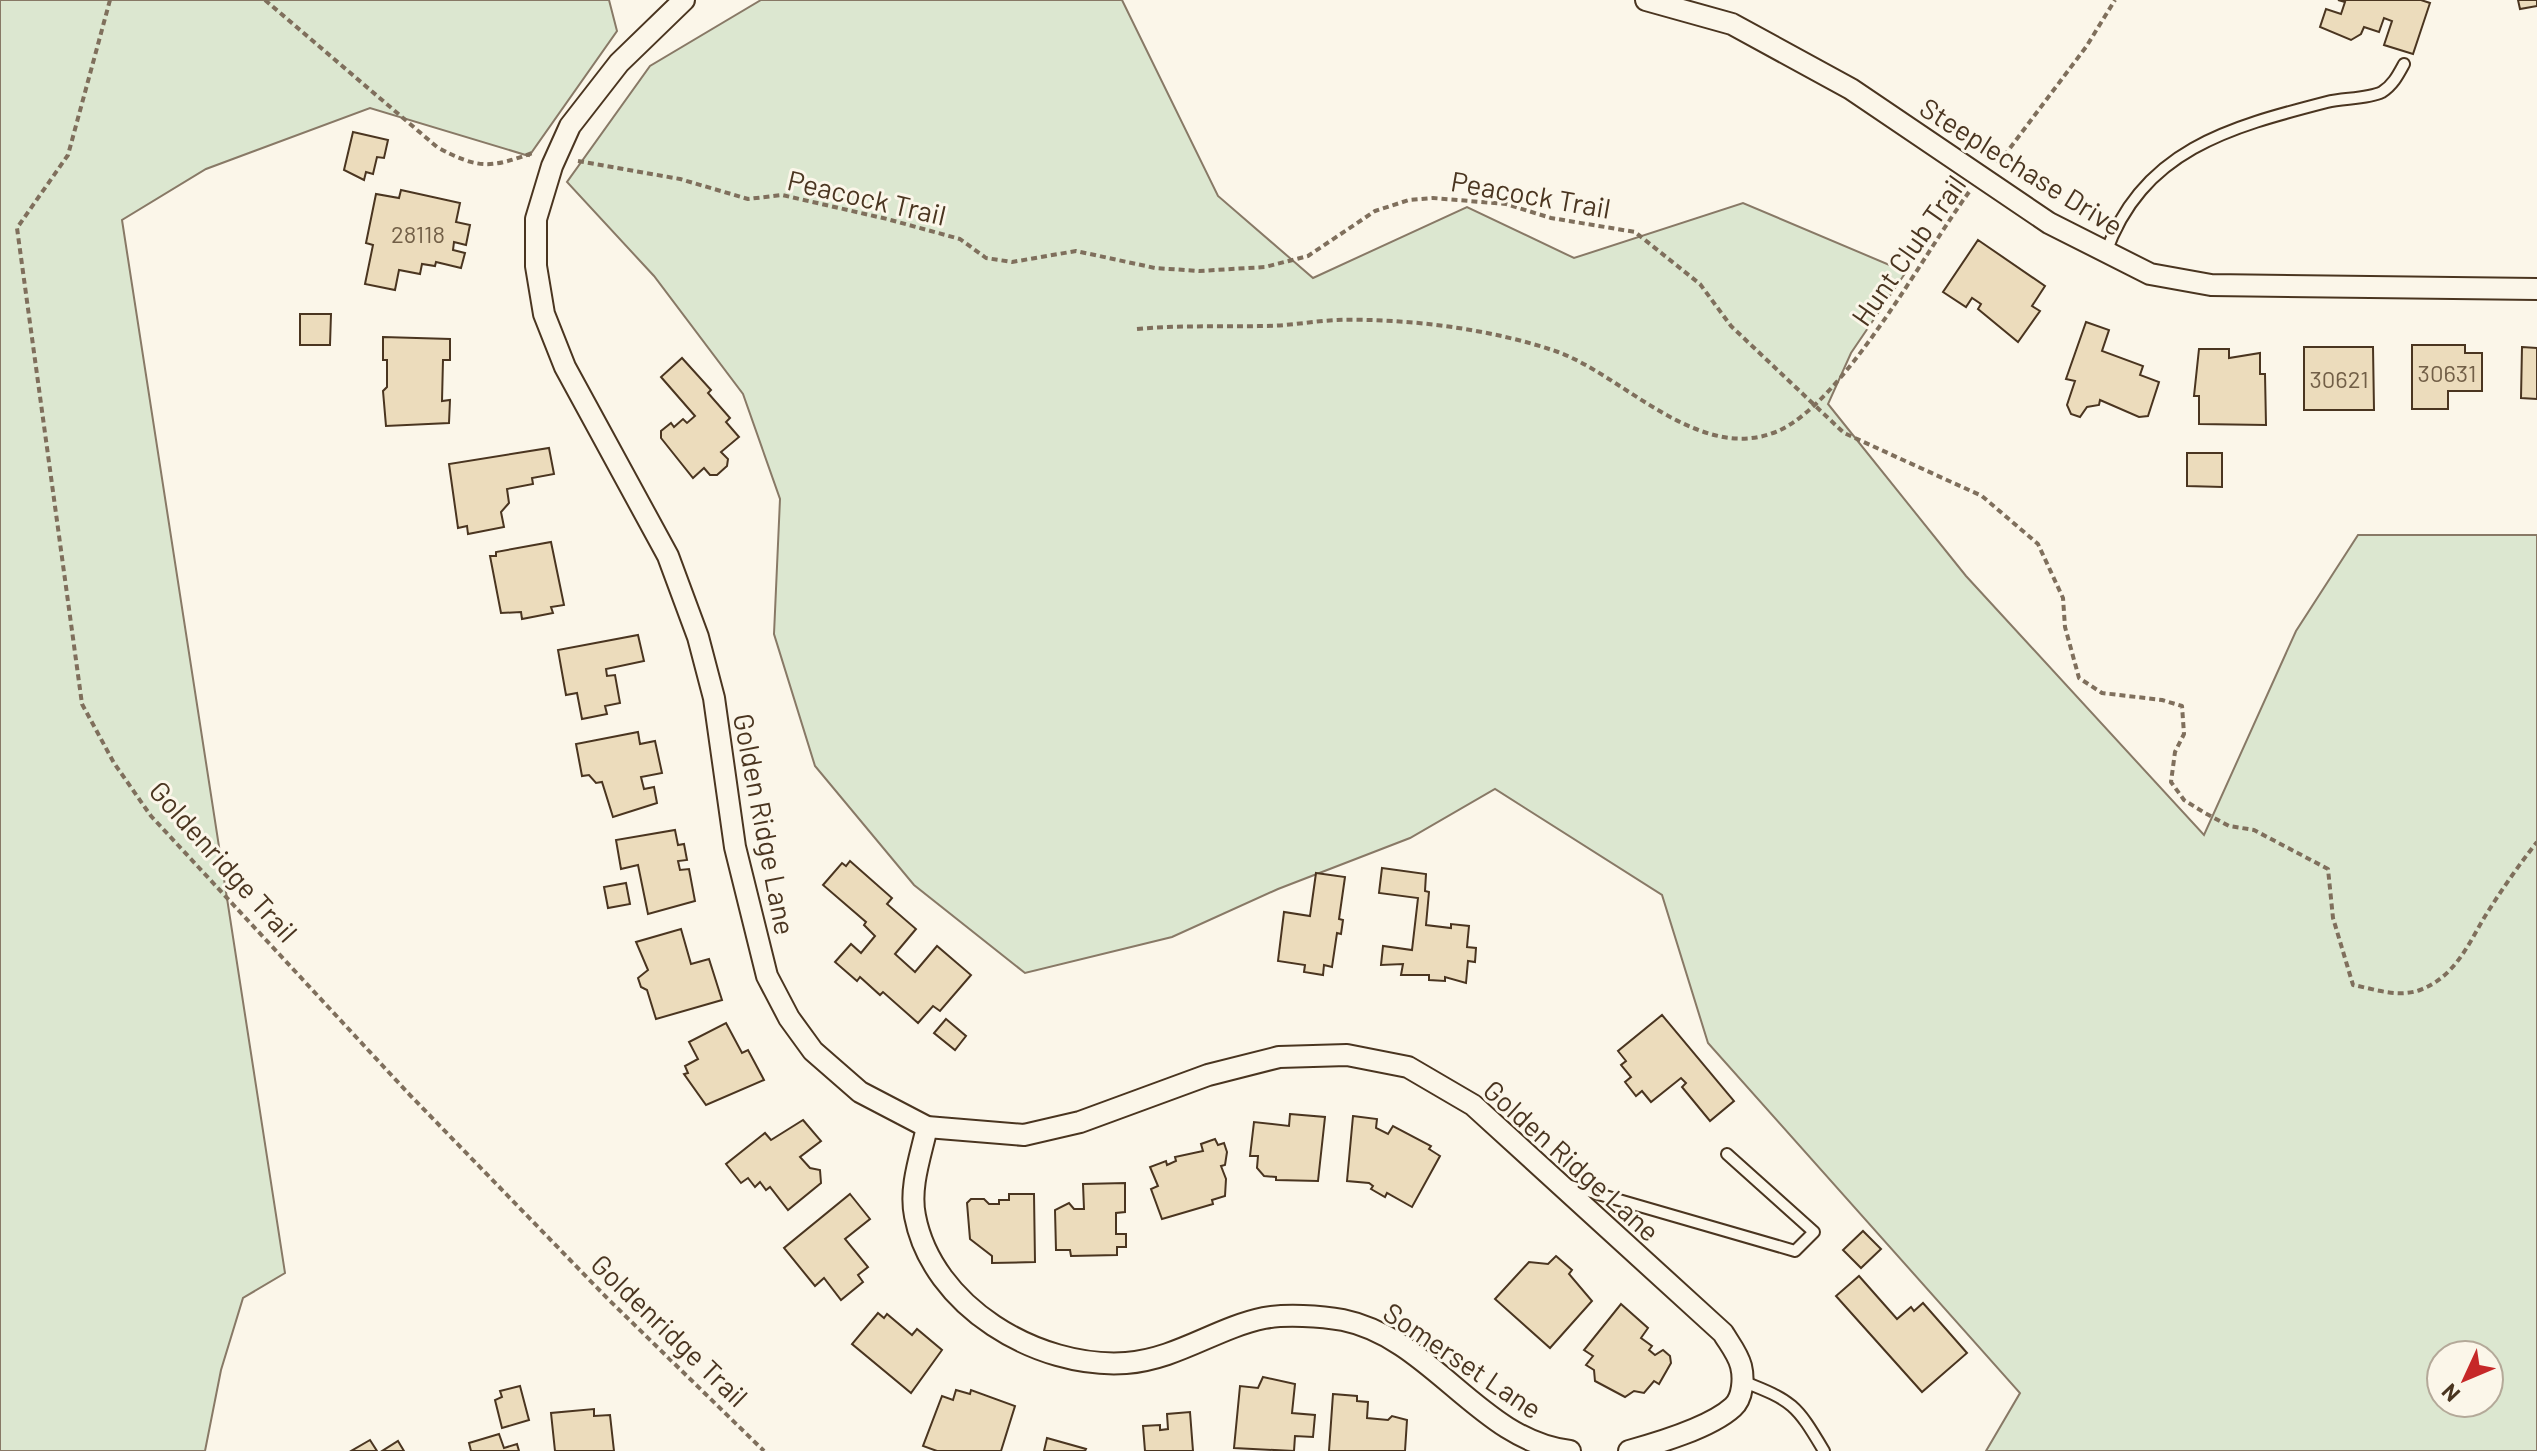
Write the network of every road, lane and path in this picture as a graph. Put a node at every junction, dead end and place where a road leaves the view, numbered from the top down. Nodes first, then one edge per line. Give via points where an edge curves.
1 (110, 0) edge
2 (265, 0) edge
3 (684, 0) edge
4 (1646, 0) edge
5 (2115, 0) edge
6 (2404, 64) dead end
7 (556, 155) junction
8 (1983, 178) junction
9 (2105, 255) junction
10 (2537, 289) edge
11 (1137, 329) dead end
12 (1817, 407) junction
13 (2537, 842) edge
14 (927, 1127) junction
15 (1727, 1154) dead end
16 (1561, 1183) junction
17 (1742, 1381) junction
18 (764, 1451) edge
19 (1570, 1451) edge
20 (1629, 1451) edge
21 (1824, 1451) edge

1 - 18 path, Goldenridge Trail via 68,155 17,228 82,704 151,816 419,1105
2 - 7 path, Peacock Trail via 437,147 462,160 497,166 538,150
3 - 7 street, Golden Ridge Lane via 590,96
4 - 8 street, Steeplechase Drive via 1732,24 1851,89
5 - 8 path, Hunt Club Trail via 2086,47
6 - 9 lane via 2394,83 2379,94 2350,96 2257,120 2186,150 2159,169 2128,205
7 - 12 path, Peacock Trail via 680,179 748,199 782,195 887,219 960,239 986,258 1012,262 1076,251 1155,268 1265,267 1308,256 1375,211 1409,200 1506,204 1551,218 1635,232 1700,284 1731,326
7 - 14 street, Golden Ridge Lane via 536,219 544,314 565,367 668,556 698,637 714,698 735,847 767,976 813,1051 860,1092
8 - 9 street, Steeplechase Drive
8 - 12 path, Hunt Club Trail
9 - 10 street, Steeplechase Drive via 2150,274 2211,285
11 - 12 path via 1338,320 1480,330 1560,353 1690,428 1730,438 1776,432
12 - 13 path, Peacock Trail via 1844,433 1982,496 2038,544 2063,598 2079,678 2102,693 2182,706 2184,734 2171,782 2184,800 2229,826 2254,830 2328,869 2333,918 2353,985 2396,994 2420,990 2446,973 2466,953
14 - 16 street, Golden Ridge Lane via 1024,1135 1279,1057 1347,1055 1408,1067 1473,1105
14 - 19 street, Somerset Lane via 913,1189 924,1252 957,1296 1010,1337 1064,1358 1125,1363 1172,1355 1264,1318 1339,1319 1373,1328 1421,1357 1517,1434
15 - 16 lane via 1814,1232 1795,1251
16 - 17 street, Golden Ridge Lane via 1723,1333 1739,1358
17 - 20 street via 1733,1407 1660,1443
17 - 21 lane via 1798,1408

